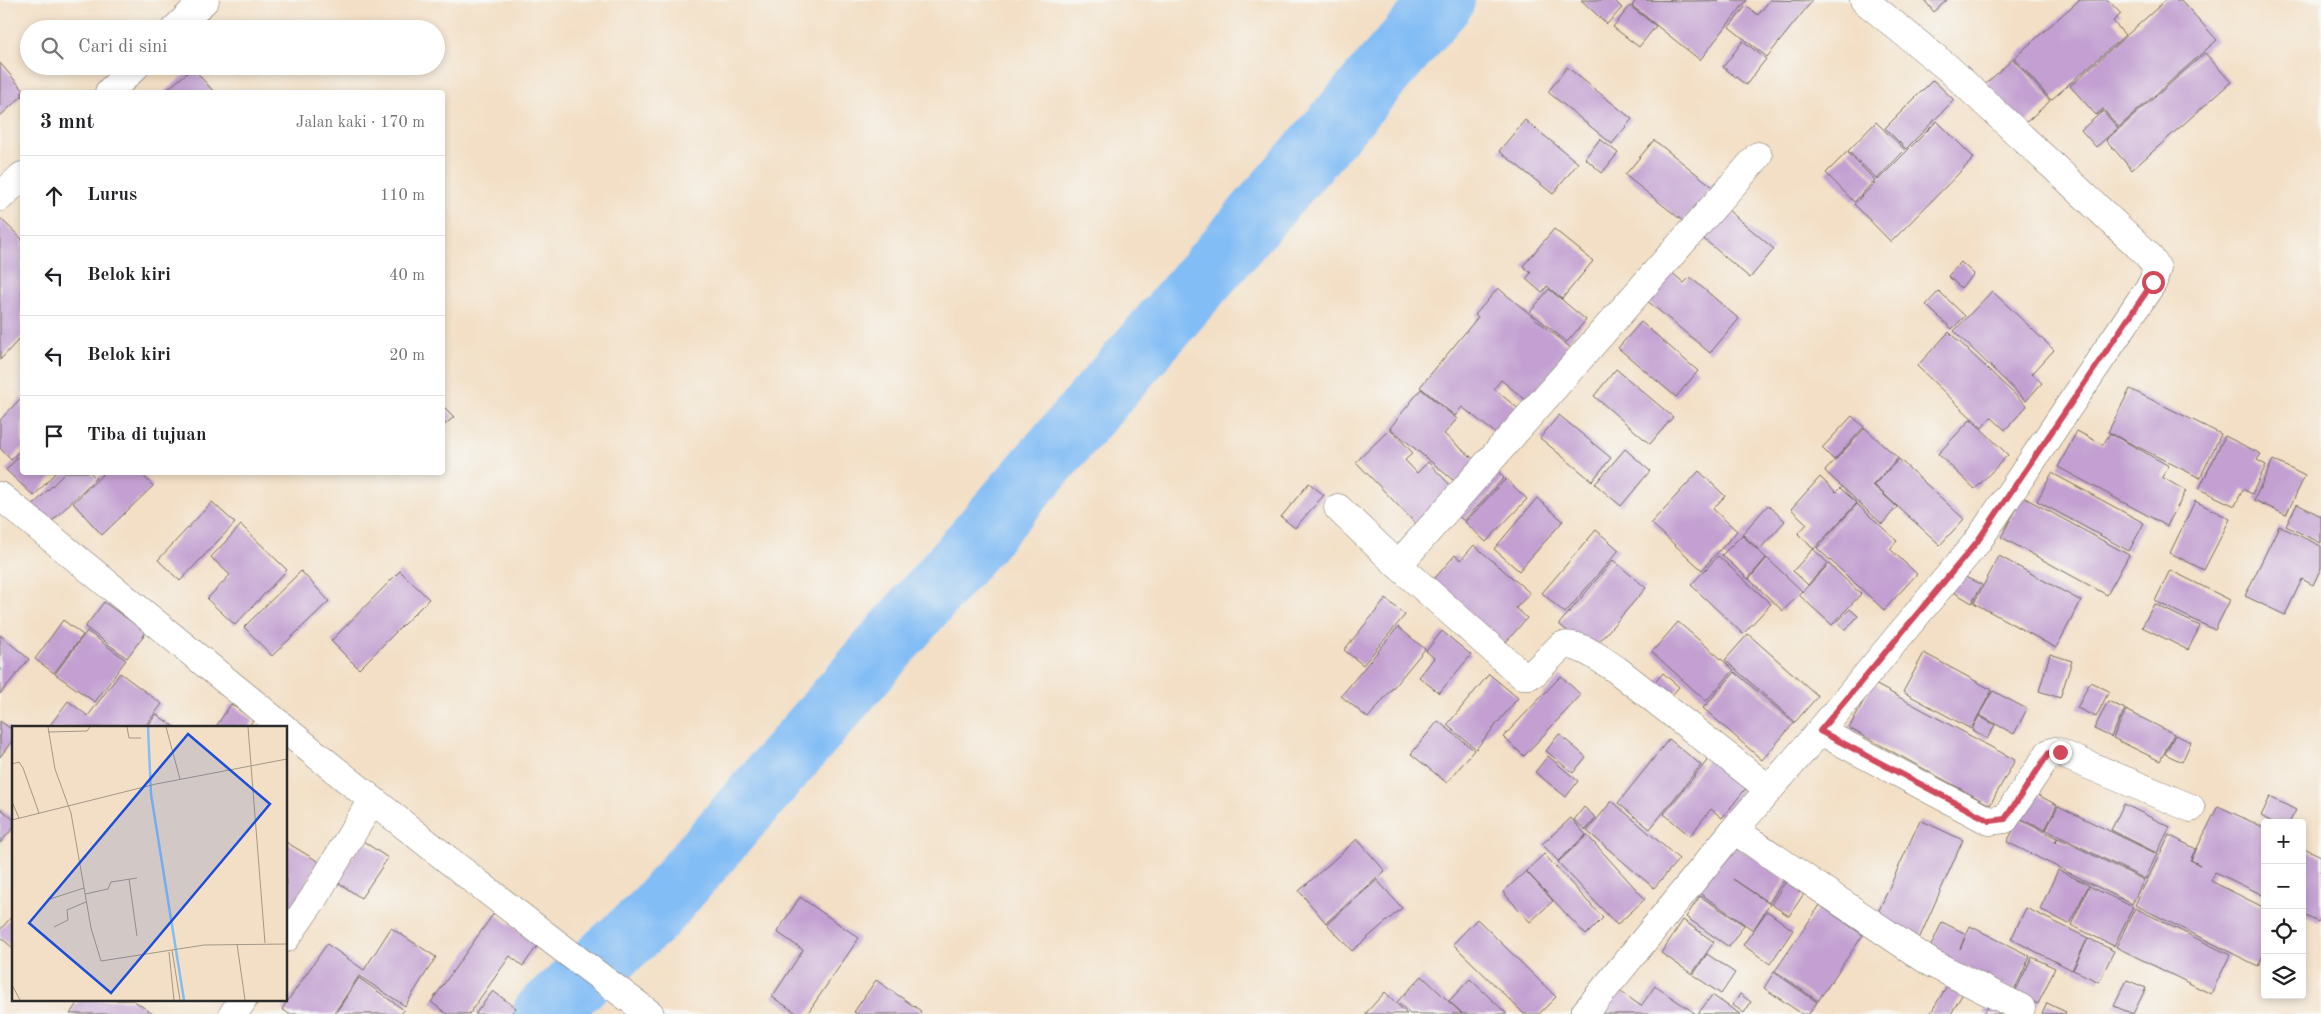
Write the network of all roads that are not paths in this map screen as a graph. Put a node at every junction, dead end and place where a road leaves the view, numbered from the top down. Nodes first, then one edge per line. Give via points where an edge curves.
1 (205, 0) edge
2 (1864, 0) edge
3 (184, 20) edge
4 (127, 75) edge
5 (111, 90) edge
6 (1758, 156) dead end
7 (20, 178) edge
8 (0, 197) edge
9 (0, 496) edge
10 (1338, 508) dead end
11 (1398, 565) junction
12 (281, 726) edge
13 (288, 731) edge
14 (1820, 731) junction
15 (1769, 789) junction
16 (372, 800) junction
17 (2191, 808) dead end
18 (1734, 830) junction
19 (288, 935) edge
20 (242, 1002) edge
21 (641, 1007) edge
22 (2021, 1008) dead end
23 (233, 1014) edge
24 (1584, 1014) edge

1 - 3 street
2 - 14 street via 1948,68 2147,254 2157,268 2153,282 1977,542
4 - 5 street
6 - 11 street
7 - 8 street
9 - 12 street
10 - 11 street
11 - 15 street via 1522,675 1535,672 1566,644 1595,655
13 - 16 street
14 - 15 street
14 - 17 street via 1990,821 2005,819 2049,753 2055,751
15 - 18 street
16 - 19 street
16 - 21 street
18 - 22 street via 1931,963
18 - 24 street
20 - 23 street

